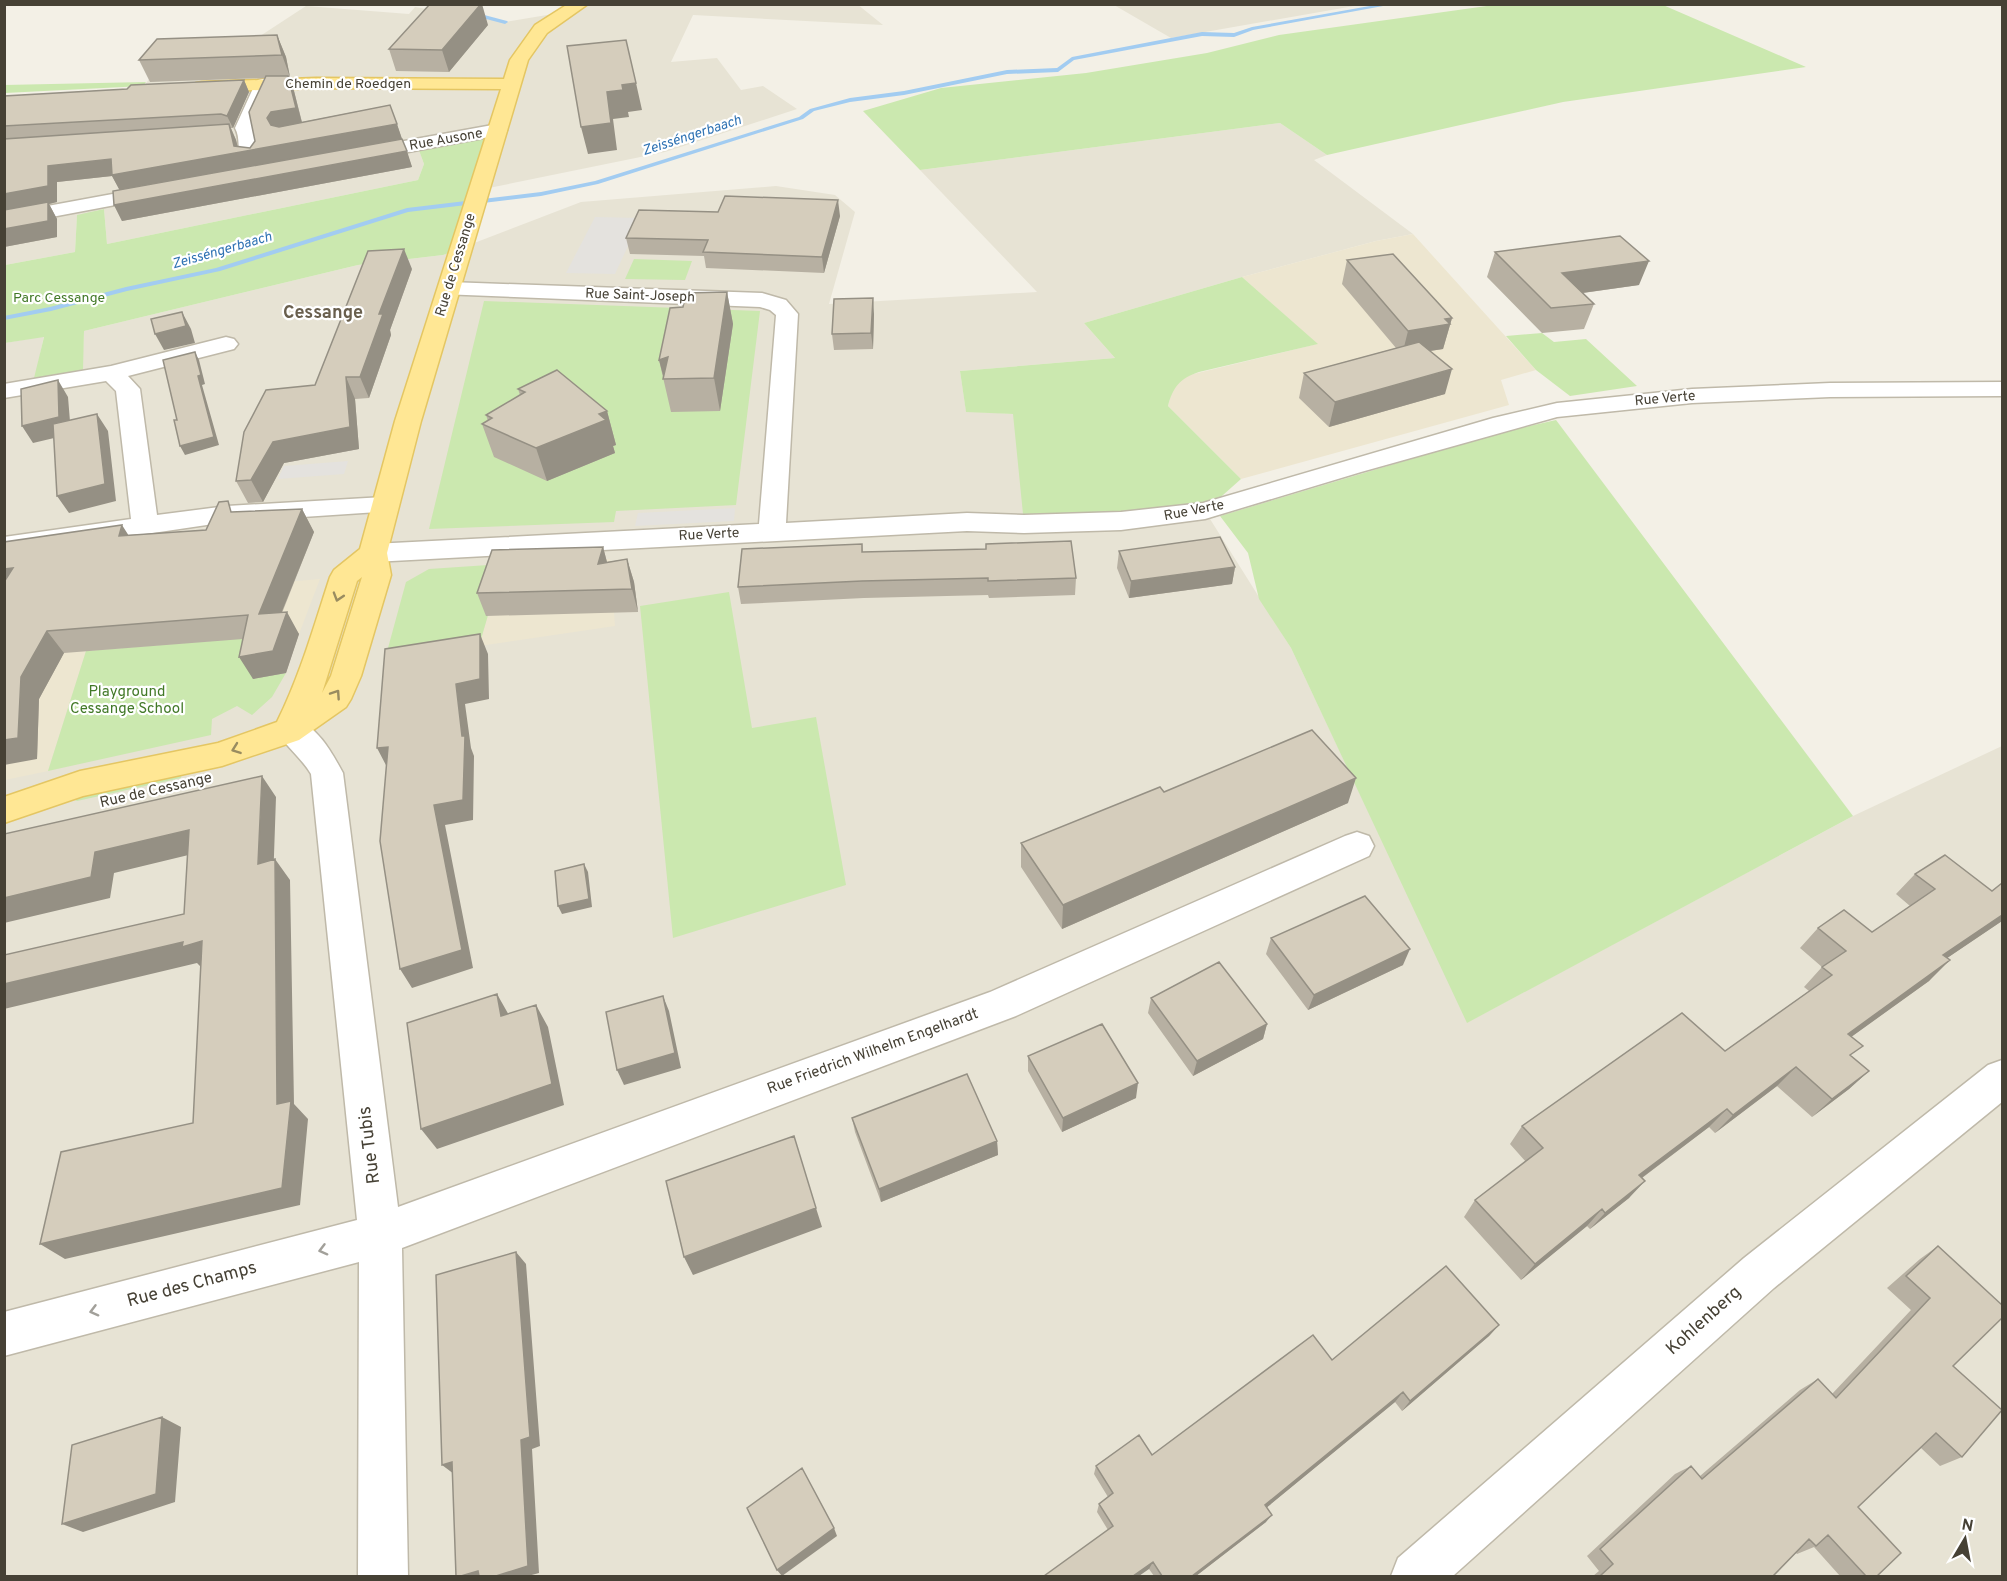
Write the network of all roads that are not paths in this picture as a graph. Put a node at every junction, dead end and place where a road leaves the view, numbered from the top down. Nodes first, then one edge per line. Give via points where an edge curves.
1 (580, 4) edge
2 (264, 84) junction
3 (512, 84) junction
4 (186, 88) edge
5 (498, 130) junction
6 (256, 156) edge
7 (346, 158) edge
8 (169, 190) edge
9 (4, 220) edge
10 (449, 289) junction
11 (226, 344) dead end
12 (111, 373) junction
13 (2002, 389) edge
14 (4, 391) edge
15 (384, 505) junction
16 (145, 524) junction
17 (772, 532) junction
18 (4, 546) edge
19 (373, 553) junction
20 (291, 729) junction
21 (4, 811) edge
22 (1357, 846) dead end
23 (2002, 1078) edge
24 (380, 1235) junction
25 (4, 1335) edge
26 (383, 1576) edge
27 (1416, 1576) edge

1 - 3 main road, Rue de Cessange via 541,29 519,60
2 - 3 main road, Chemin de Roedgen
2 - 4 main road, Chemin de Roedgen
2 - 6 street via 244,128
3 - 5 main road, Rue de Cessange
5 - 7 street, Rue Ausone
5 - 10 main road, Rue de Cessange
8 - 9 street
10 - 15 main road, Rue de Cessange
10 - 17 street, Rue Saint-Joseph via 762,300 778,305 787,314
11 - 12 street
12 - 14 street
12 - 16 street via 128,389
13 - 17 street, Rue Verte via 1830,390 1703,396 1557,410 1205,511 1164,518 1024,524 967,522
15 - 16 street via 227,514
15 - 19 main road, Rue de Cessange
16 - 18 street
17 - 19 street, Rue Verte
19 - 20 main road, Rue de Cessange via 377,575 346,676 335,699
20 - 21 main road, Rue de Cessange via 270,755 241,771 81,808
20 - 24 street, Rue Tubis via 314,751 327,773
22 - 24 street, Rue Friedrich Wilhelm Engelhardt via 1003,1004
23 - 27 street, Kohlenberg via 1760,1273
24 -> 25 street, Rue des Champs
24 - 26 street, Rue Tubis

